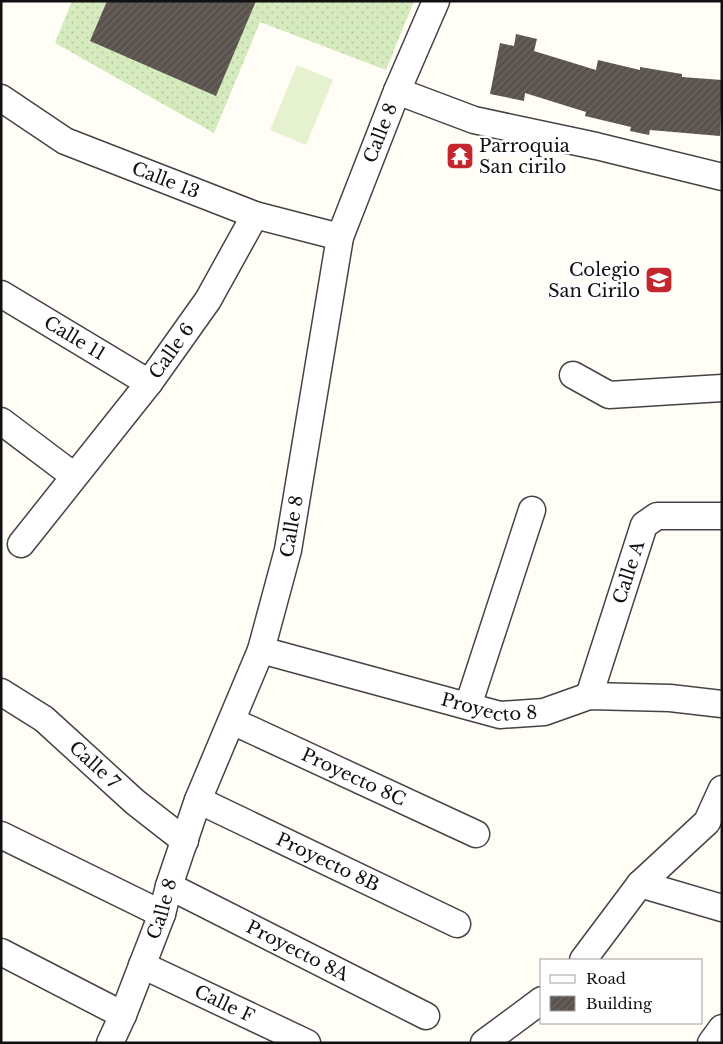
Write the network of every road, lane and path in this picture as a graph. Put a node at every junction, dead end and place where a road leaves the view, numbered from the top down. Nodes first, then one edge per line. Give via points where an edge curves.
1 (436, 1) edge
2 (397, 91) junction
3 (1, 98) edge
4 (722, 176) edge
5 (254, 215) junction
6 (340, 237) junction
7 (1, 294) edge
8 (573, 375) dead end
9 (149, 383) junction
10 (722, 388) edge
11 (1, 421) edge
12 (74, 476) junction
13 (532, 510) dead end
14 (722, 516) edge
15 (21, 544) dead end
16 (261, 650) junction
17 (1, 692) edge
18 (589, 696) junction
19 (722, 704) edge
20 (468, 706) junction
21 (232, 721) junction
22 (722, 789) edge
23 (198, 800) junction
24 (476, 834) dead end
25 (1, 836) edge
26 (184, 841) junction
27 (640, 884) junction
28 (169, 886) junction
29 (722, 908) edge
30 (162, 914) junction
31 (457, 924) dead end
32 (1, 952) edge
33 (584, 959) edge
34 (142, 965) junction
35 (540, 1001) edge
36 (123, 1015) junction
37 (426, 1016) dead end
38 (722, 1028) edge
39 (303, 1042) edge
40 (110, 1043) edge
41 (484, 1043) edge
42 (711, 1043) edge

1 - 2 street, Calle 8
2 - 4 street via 474,120
2 - 6 street, Calle 8
3 - 5 street, Calle 13 via 65,141
5 - 6 street, Calle 13
5 - 9 street, Calle 6 via 208,300
6 - 16 street, Calle 8 via 288,550
7 - 9 street, Calle 11
8 - 10 street via 609,395
9 - 12 street, Calle 6
11 - 12 street
12 - 15 street, Calle 6
13 - 20 street
14 - 18 street, Calle A via 657,516 644,526
16 - 20 street, Proyecto 8
16 - 21 street, Calle 8
17 - 26 street, Calle 7 via 44,719 135,802
18 - 19 street, Proyecto 8 via 670,698
18 - 20 street, Proyecto 8 via 544,712 500,715
21 - 23 street, Calle 8
21 - 24 street, Proyecto 8C
22 - 27 street via 707,822
23 - 26 street, Calle 8
23 - 31 street, Proyecto 8B
25 - 30 street
26 - 28 street, Calle 8
27 - 29 street
27 - 33 street
28 - 30 street, Calle 8
28 - 37 street, Proyecto 8A
30 - 34 street, Calle 8
32 - 36 street
34 - 36 street, Calle 8
34 - 39 street, Calle F
35 - 41 street
36 - 40 street, Calle 8
38 - 42 street

